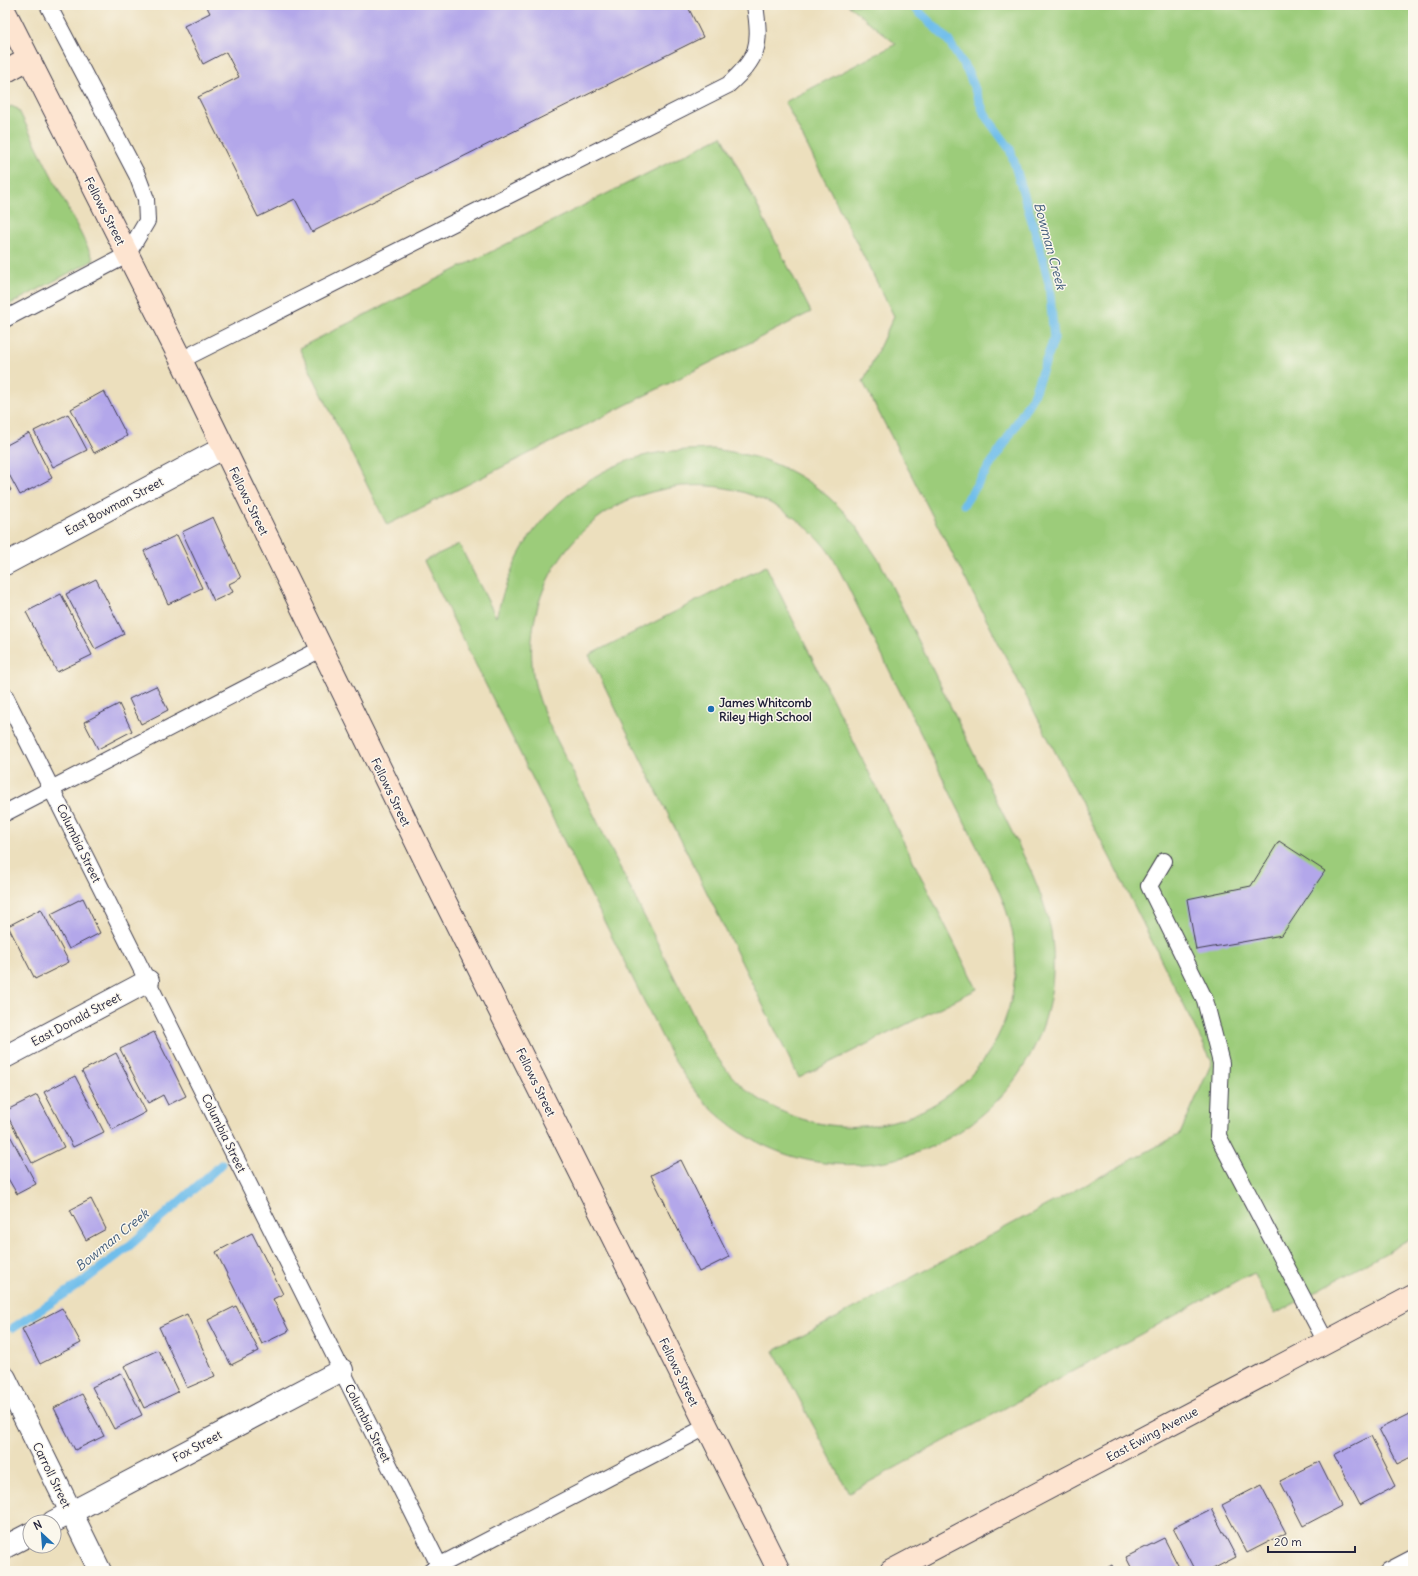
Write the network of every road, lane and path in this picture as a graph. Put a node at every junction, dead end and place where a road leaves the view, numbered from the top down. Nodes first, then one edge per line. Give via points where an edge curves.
1 (48, 5) edge
2 (755, 5) edge
3 (5, 12) edge
4 (28, 59) junction
5 (5, 72) edge
6 (127, 255) junction
7 (5, 319) edge
8 (181, 360) junction
9 (223, 448) junction
10 (5, 564) edge
11 (321, 649) junction
12 (5, 696) edge
13 (52, 789) junction
14 (5, 813) edge
15 (1164, 861) dead end
16 (148, 981) junction
17 (5, 1056) edge
18 (1413, 1296) edge
19 (1326, 1342) junction
20 (342, 1370) junction
21 (5, 1378) edge
22 (706, 1427) junction
23 (61, 1514) edge
24 (62, 1517) edge
25 (22, 1538) edge
26 (5, 1547) edge
27 (1413, 1558) edge
28 (437, 1569) edge
29 (100, 1571) edge
30 (779, 1571) edge
31 (891, 1571) edge
32 (1388, 1571) edge

1 - 6 lane via 137,175 146,199 147,221
2 - 8 lane via 758,27 756,50 744,70 728,85
3 - 4 street, Fellows Street
4 - 5 street
4 - 6 street, Fellows Street
6 - 7 lane
6 - 8 street, Fellows Street
8 - 9 street, Fellows Street
9 - 10 street, East Bowman Street
9 - 11 street, Fellows Street
11 - 13 lane
11 - 22 street, Fellows Street
12 - 13 lane, Columbia Street
13 - 14 lane
13 - 16 lane, Columbia Street
15 - 19 lane via 1149,886 1205,1000 1221,1063 1218,1136
16 - 17 street, East Donald Street
16 - 20 lane, Columbia Street
18 - 19 street, East Ewing Avenue
19 - 31 street, East Ewing Avenue
20 - 24 street, Fox Street
20 - 28 lane, Columbia Street
21 - 23 street, Carroll Street
22 - 28 lane
22 - 30 street, Fellows Street
24 - 29 street, Carroll Street
25 - 26 street
27 - 32 lane

